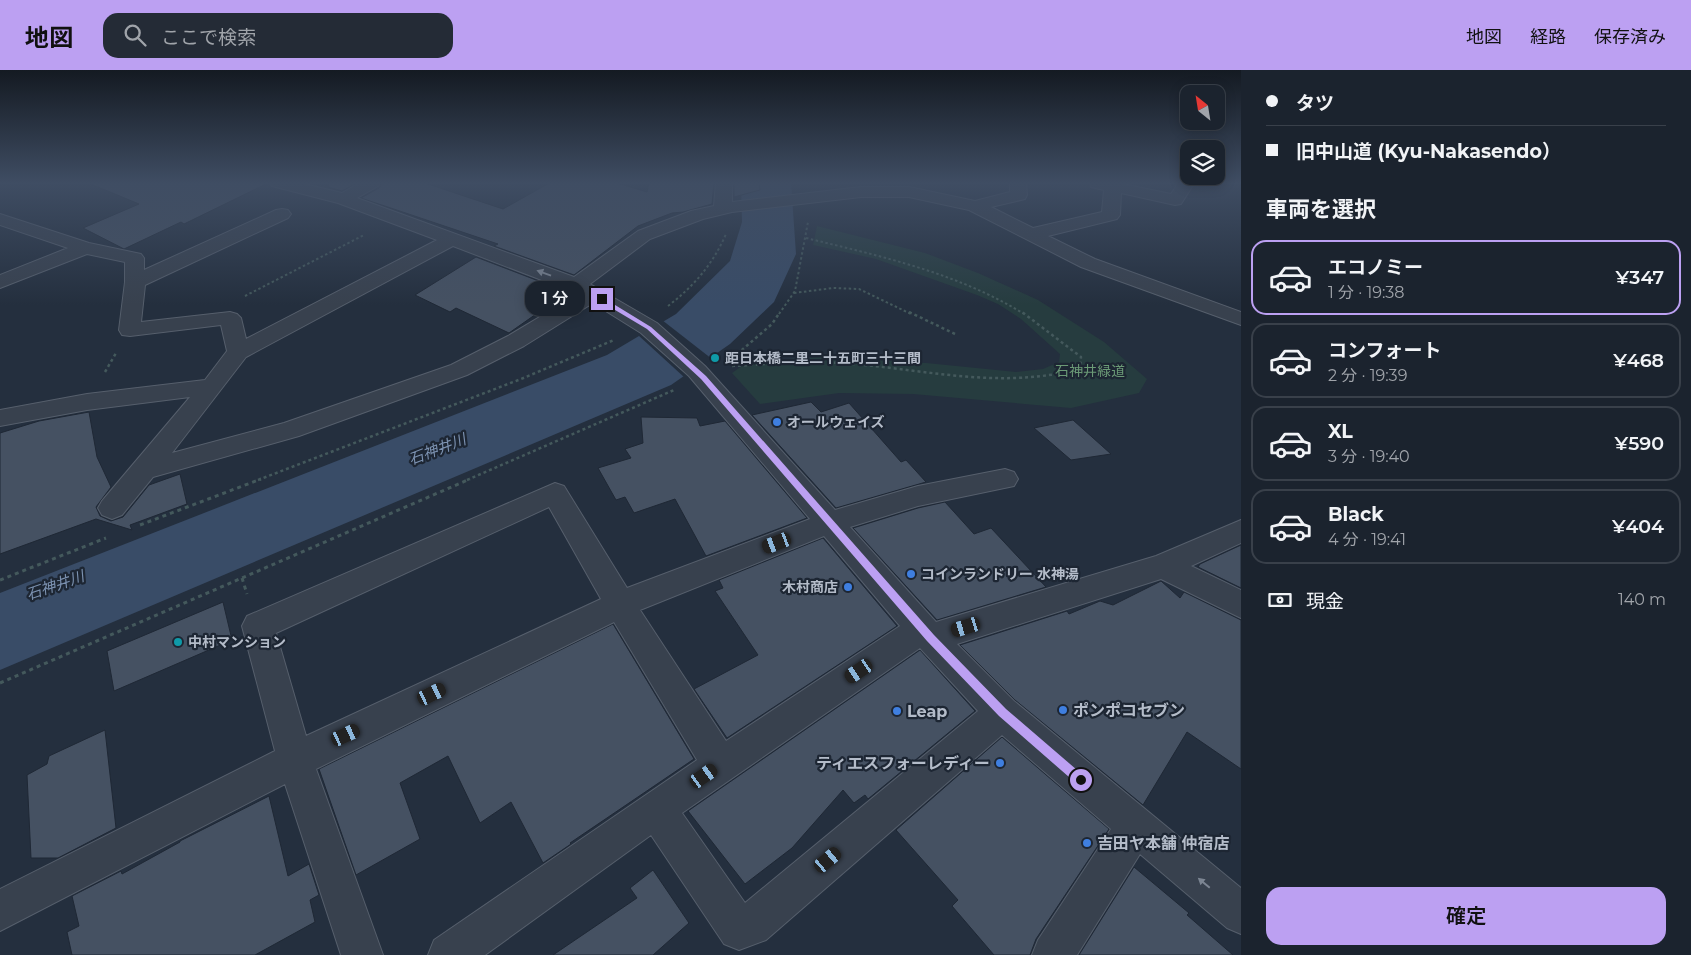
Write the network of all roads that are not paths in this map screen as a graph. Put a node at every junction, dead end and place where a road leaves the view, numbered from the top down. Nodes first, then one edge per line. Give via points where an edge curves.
1 (13, 223) edge
2 (262, 223) edge
3 (409, 223) edge
4 (676, 223) edge
5 (1009, 223) edge
6 (1080, 223) edge
7 (1030, 234) junction
8 (452, 239) junction
9 (85, 248) junction
10 (0, 282) edge
11 (135, 282) junction
12 (584, 290) junction
13 (1241, 319) edge
14 (238, 352) junction
15 (212, 387) junction
16 (0, 418) edge
17 (144, 470) junction
18 (1005, 479) dead end
19 (112, 508) dead end
20 (829, 523) junction
21 (1241, 531) edge
22 (1164, 566) junction
23 (620, 604) junction
24 (1241, 605) edge
25 (926, 634) junction
26 (1002, 713) junction
27 (295, 760) junction
28 (720, 765) junction
29 (656, 809) junction
30 (1135, 826) junction
31 (0, 911) edge
32 (1241, 914) edge
33 (362, 955) edge
34 (449, 955) edge
35 (1053, 955) edge

1 - 9 street
2 - 11 street
3 - 8 street
4 - 12 street via 644,236
5 - 7 street
6 - 7 street
7 - 13 street via 1088,263
12 -> 8 street
8 - 14 street
9 - 10 street
9 - 11 street via 134,258
11 - 14 street via 130,330 230,318
12 - 17 street via 516,342 459,370 290,430
12 - 20 street via 649,328 700,374
14 - 15 street
15 - 16 street via 87,402
15 - 17 street
17 - 19 street
18 - 20 street via 918,496
20 - 23 street
20 - 25 street
21 - 22 street
22 - 24 street
22 - 25 street
23 - 27 street
23 - 27 street via 555,493 258,626
23 - 28 street
25 - 26 street
25 - 28 street
26 - 29 street via 751,925 739,929
26 - 30 street
27 - 31 street
27 - 33 street
28 - 29 street
29 - 34 street
32 -> 30 street
30 - 35 street

